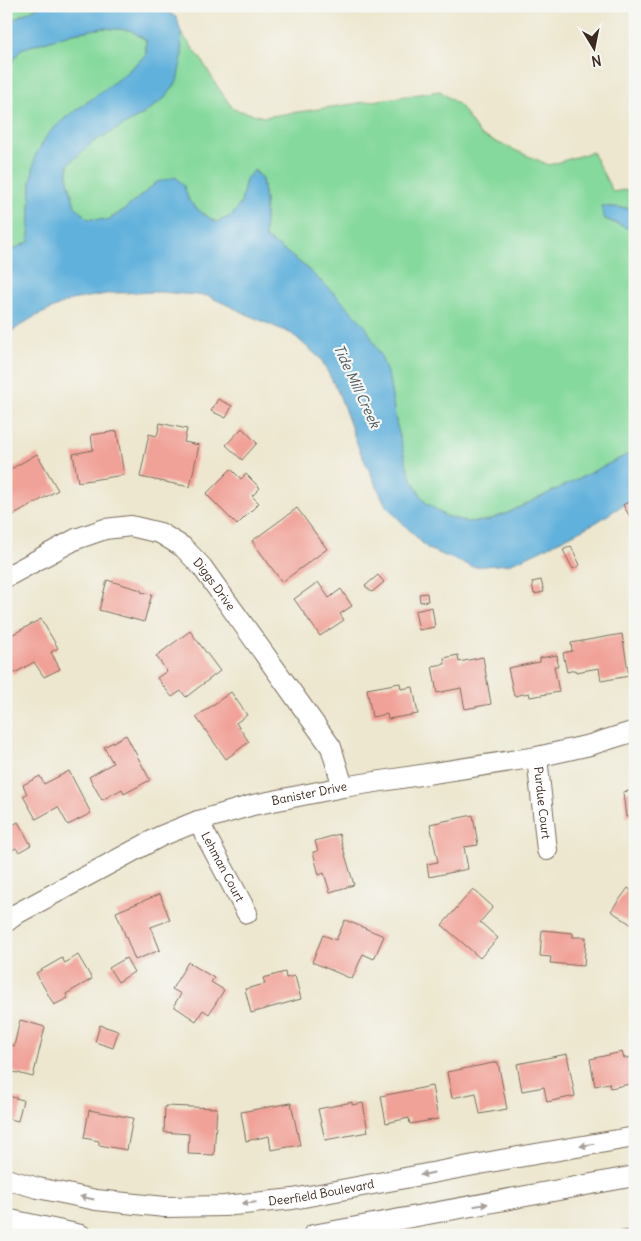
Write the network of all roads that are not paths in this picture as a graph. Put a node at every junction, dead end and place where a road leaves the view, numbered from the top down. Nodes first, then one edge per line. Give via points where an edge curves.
1 (6, 577) edge
2 (635, 731) edge
3 (537, 757) junction
4 (343, 786) junction
5 (198, 821) junction
6 (547, 850) dead end
7 (247, 913) dead end
8 (6, 922) edge
9 (635, 1137) edge
10 (635, 1176) edge
11 (6, 1180) edge
12 (6, 1219) edge
13 (81, 1235) edge
14 (313, 1235) edge

1 - 4 street, Diggs Drive via 76,539 105,529 131,526 160,533 183,547 202,567 332,747
2 - 3 street, Banister Drive
3 - 4 street, Banister Drive
3 - 6 street, Purdue Court
4 - 5 street, Banister Drive via 252,805
5 - 7 street, Lehman Court
5 - 8 street, Banister Drive via 161,836
9 -> 11 street, Deerfield Boulevard via 293,1199 224,1206 165,1206 96,1200
14 -> 10 street
12 - 13 street

